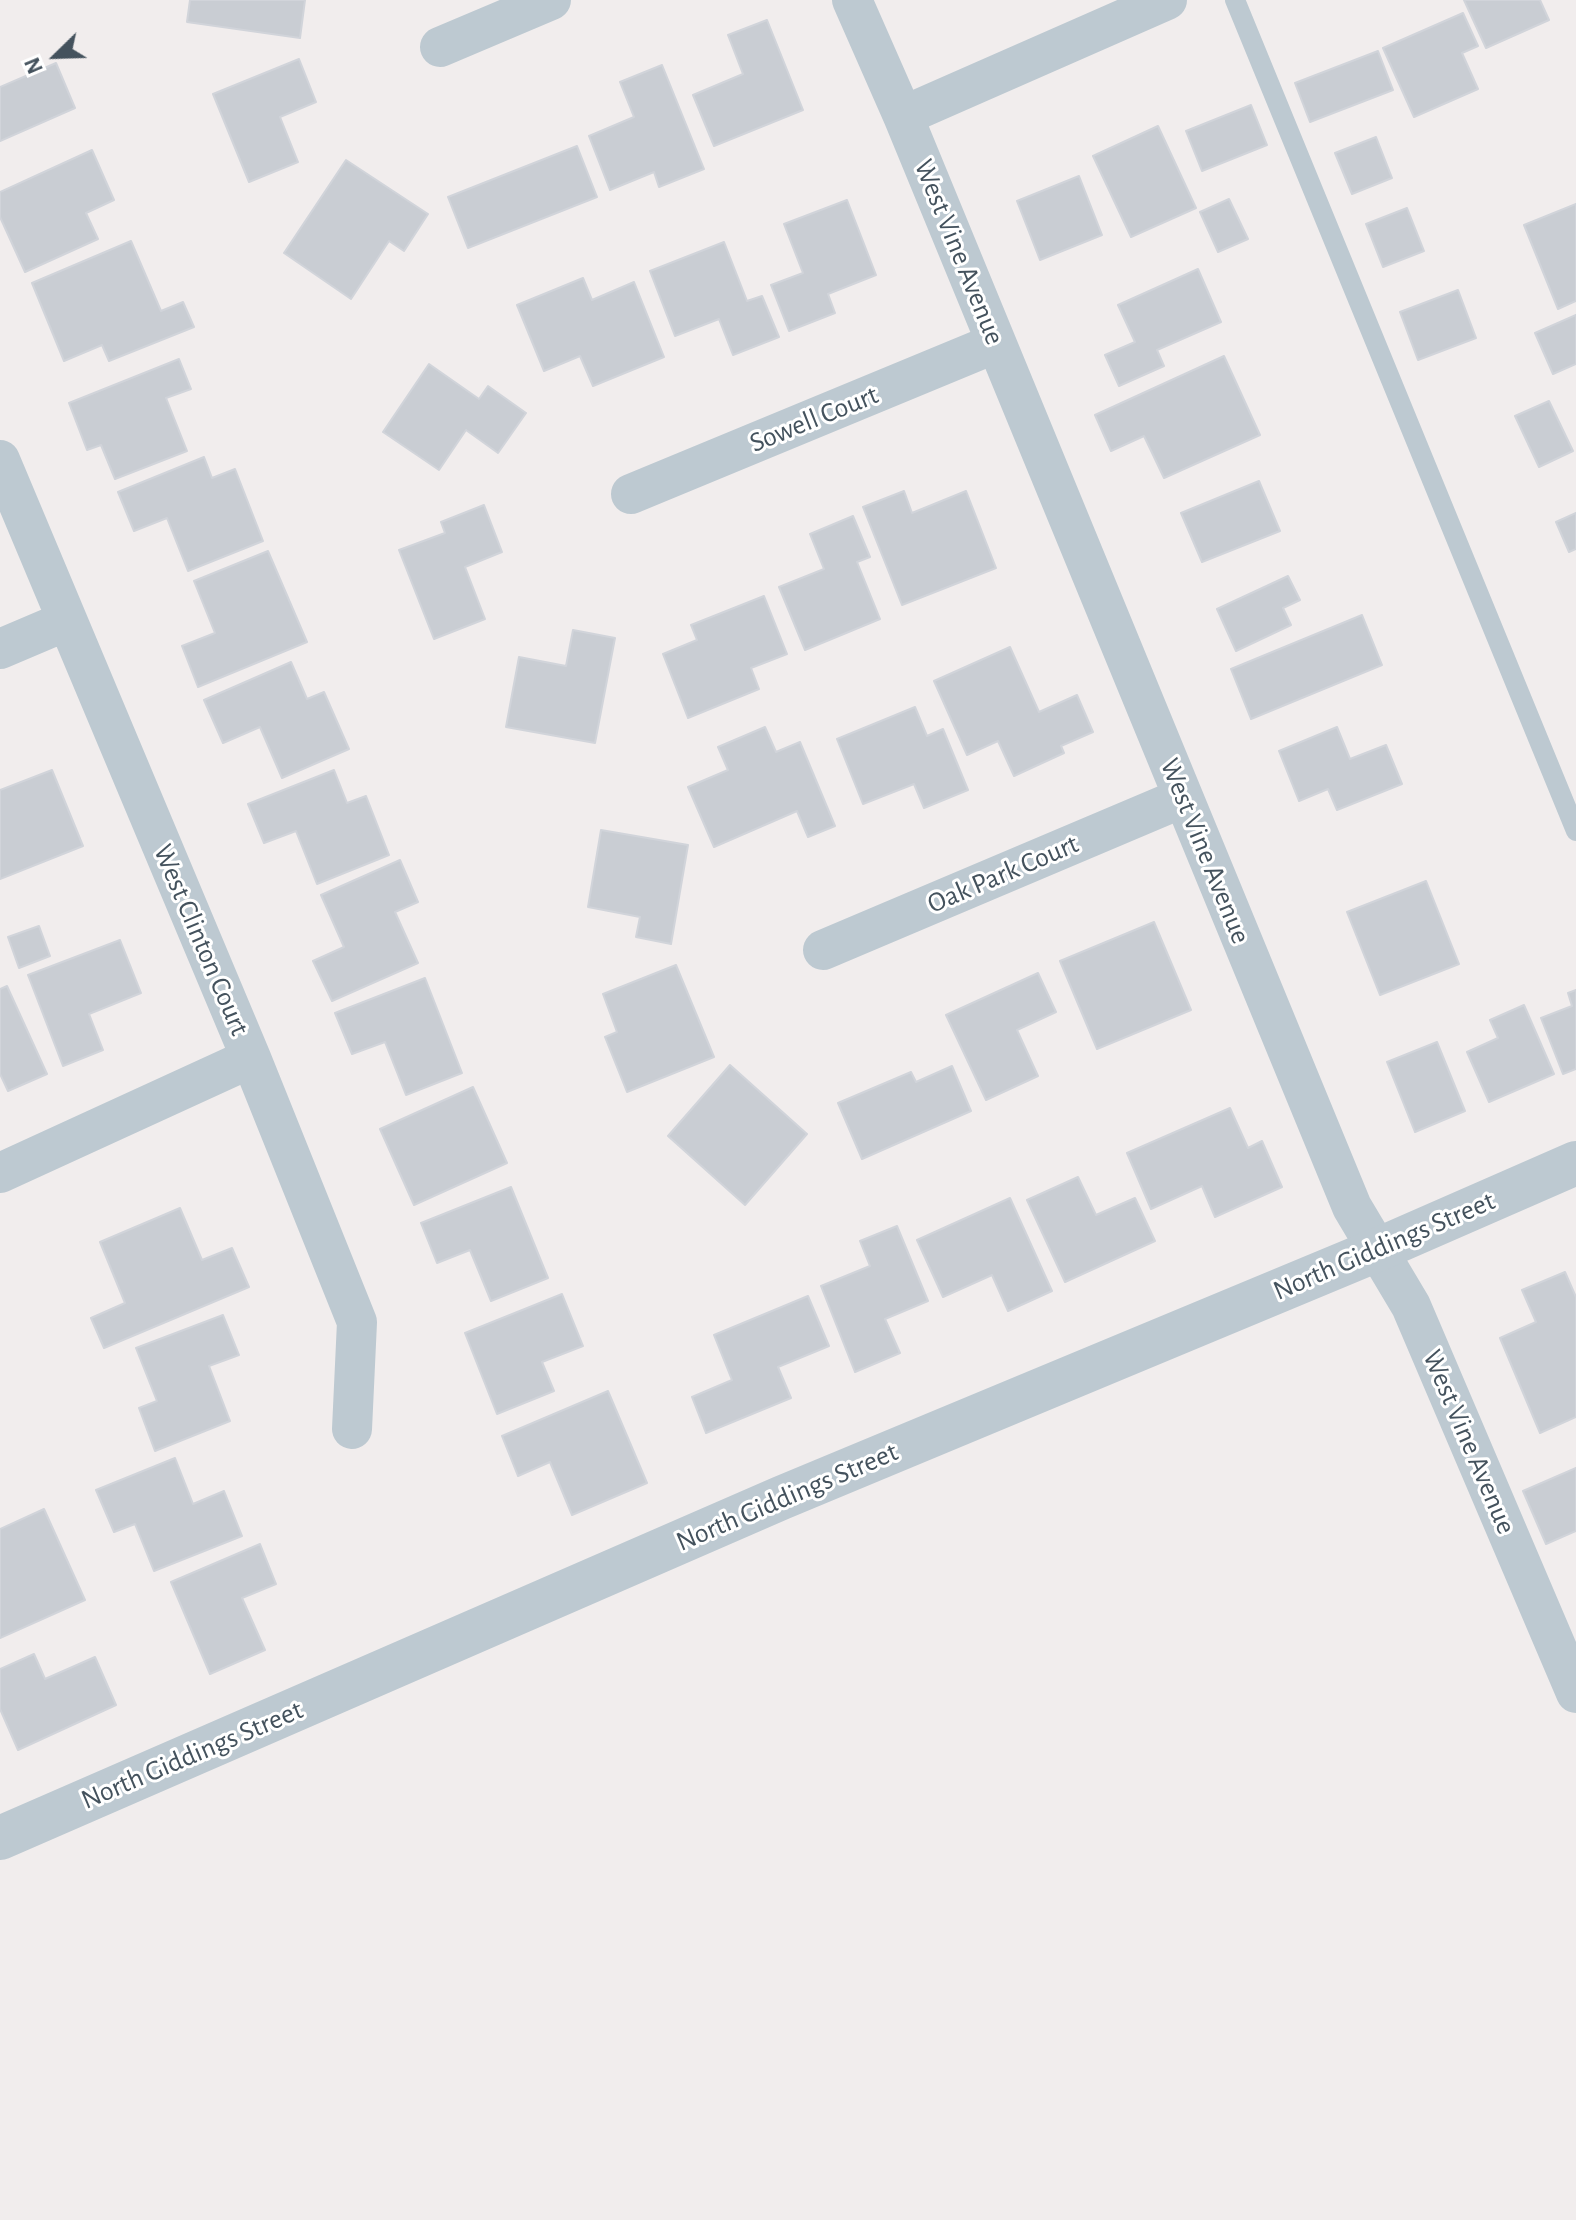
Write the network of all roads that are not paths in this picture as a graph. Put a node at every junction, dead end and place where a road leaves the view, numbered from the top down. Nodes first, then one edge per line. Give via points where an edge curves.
1 (551, 0) edge
2 (852, 0) edge
3 (1167, 0) edge
4 (1235, 0) edge
5 (440, 47) dead end
6 (903, 116) junction
7 (996, 343) junction
8 (0, 460) edge
9 (631, 494) dead end
10 (66, 621) junction
11 (0, 649) edge
12 (1182, 798) junction
13 (1576, 831) edge
14 (823, 950) dead end
15 (251, 1058) junction
16 (1576, 1163) edge
17 (0, 1173) edge
18 (1377, 1250) junction
19 (352, 1429) dead end
20 (1576, 1693) edge
21 (0, 1838) edge

1 - 5 street
2 - 6 street, West Vine Avenue
3 - 6 street
4 - 13 lane
6 - 7 street, West Vine Avenue
7 - 9 street, Sowell Court
7 - 12 street, West Vine Avenue
8 - 10 street, West Clinton Court
10 - 11 street
10 - 15 street, West Clinton Court
12 - 14 street, Oak Park Court
12 - 18 street, West Vine Avenue via 1352,1207
15 - 17 street
15 - 19 street, West Clinton Court via 357,1322
16 - 18 street, North Giddings Street
18 - 20 street, West Vine Avenue via 1411,1306
18 - 21 street, North Giddings Street via 781,1498

